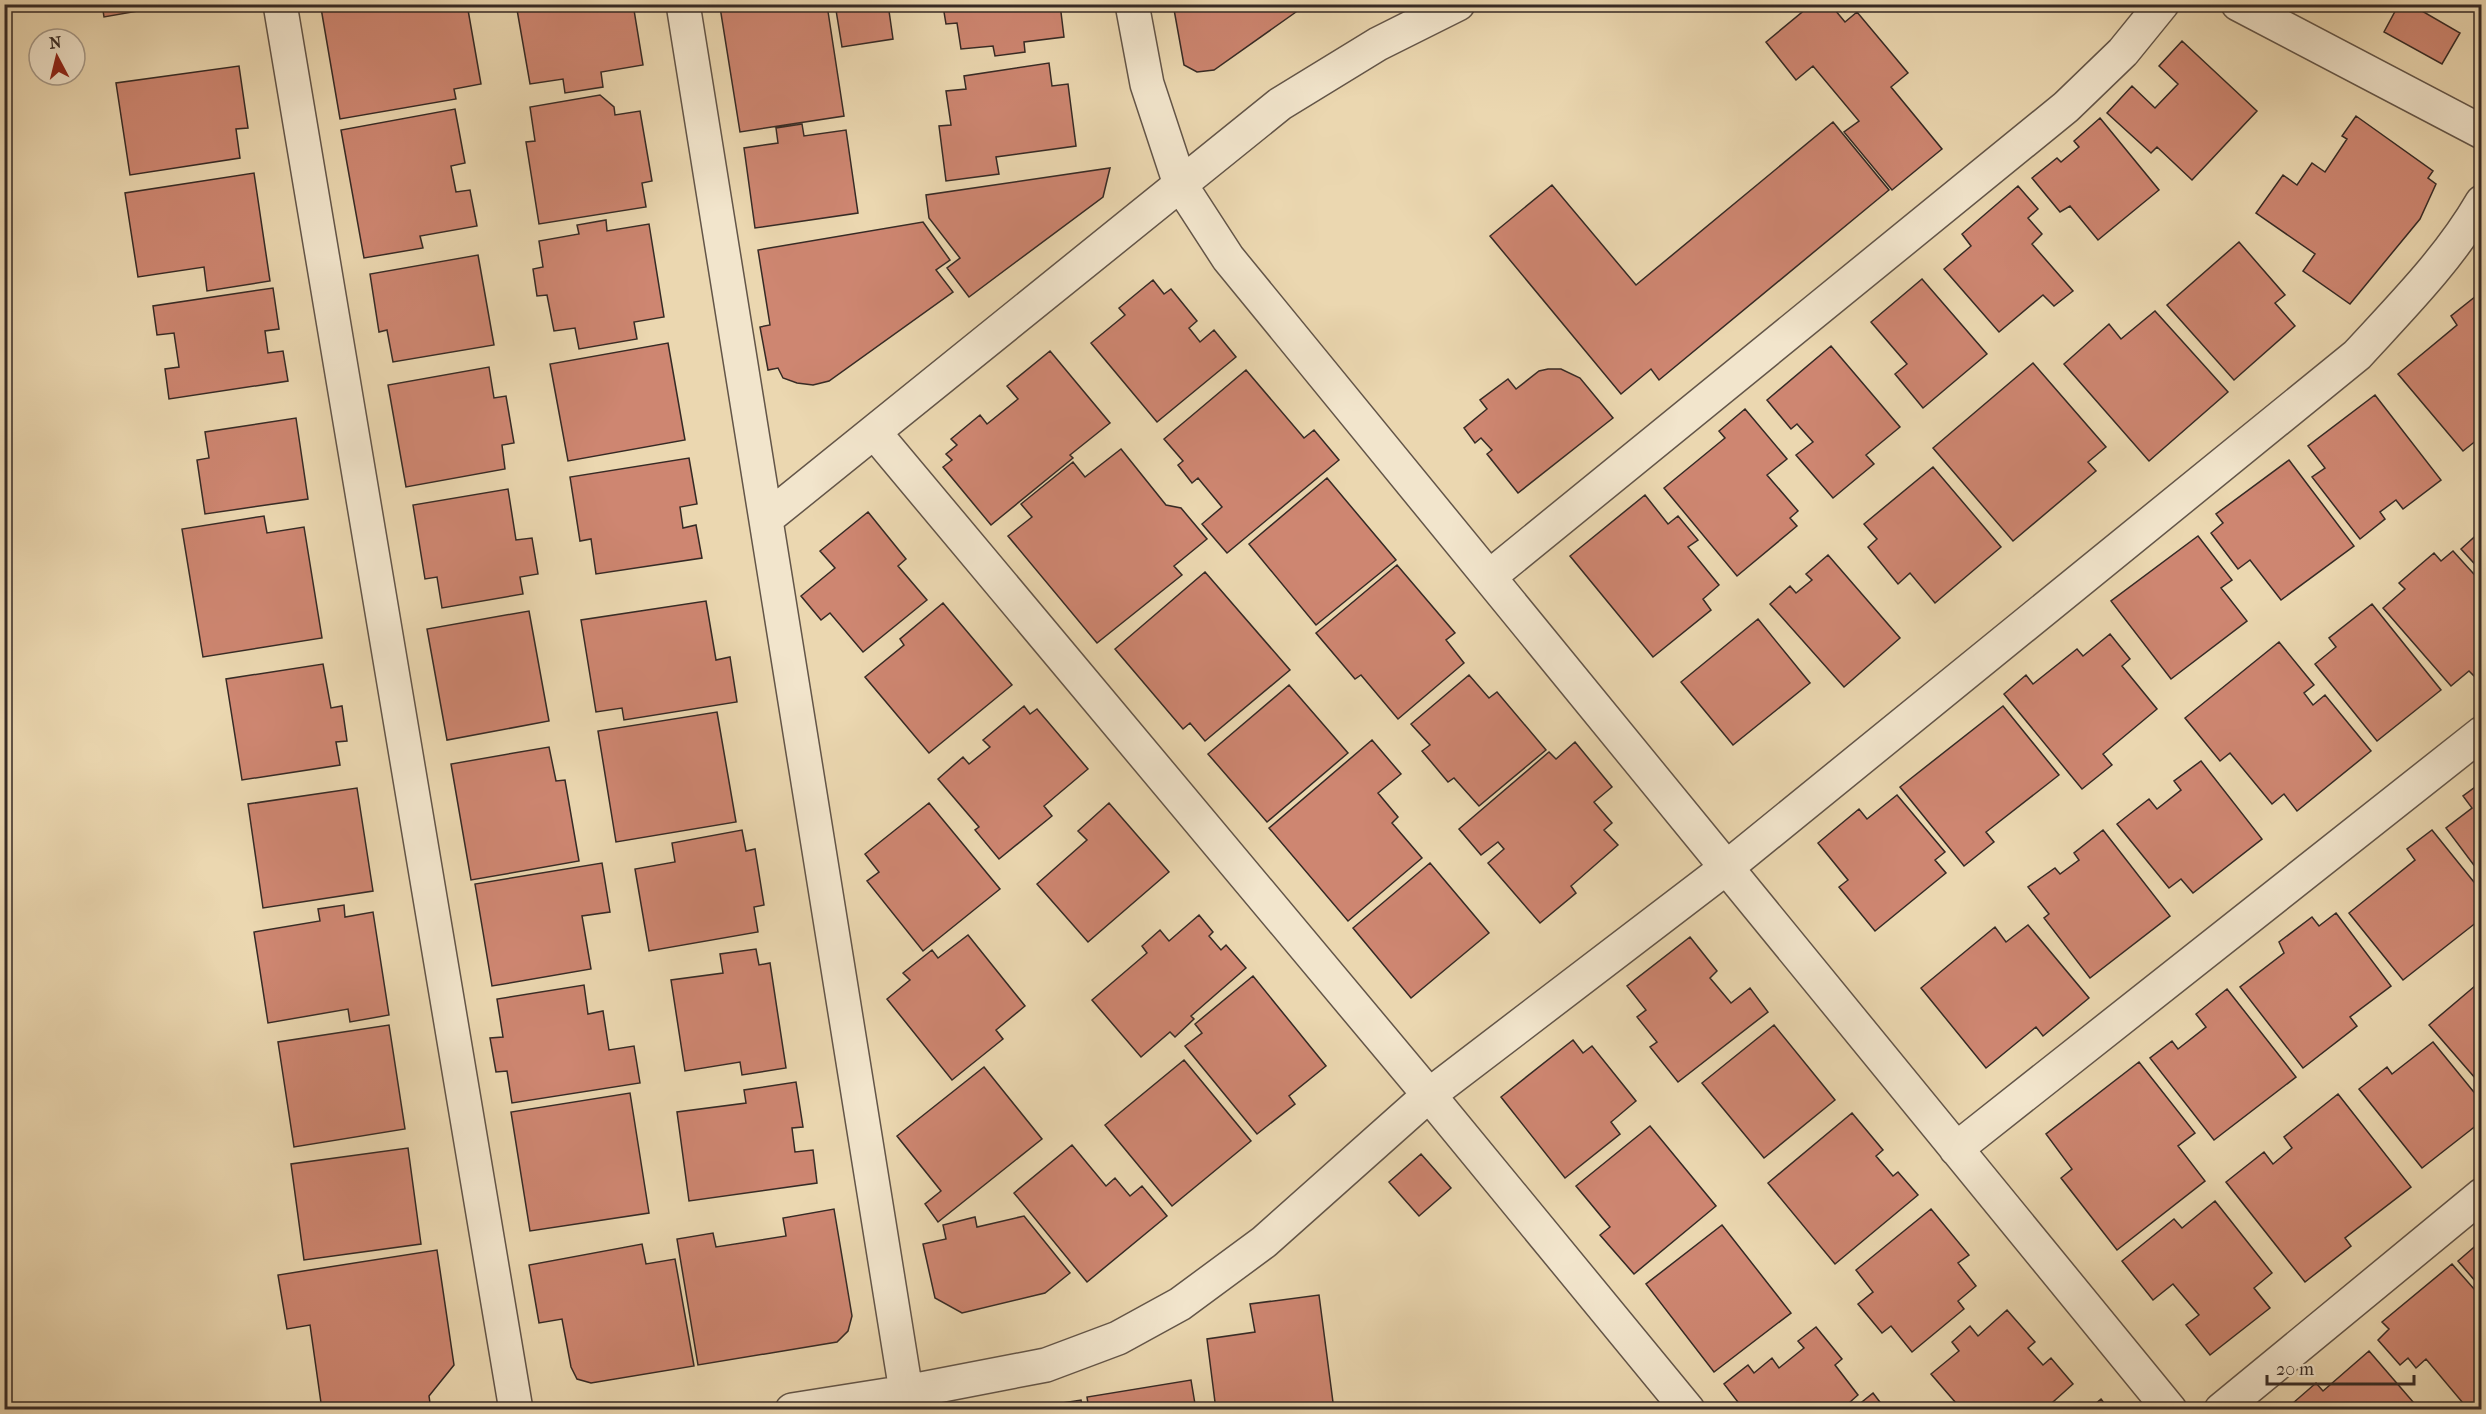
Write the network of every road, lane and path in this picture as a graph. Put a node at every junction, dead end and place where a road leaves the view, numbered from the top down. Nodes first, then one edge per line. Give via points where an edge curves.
1 (280, 4) edge
2 (682, 4) edge
3 (1132, 4) edge
4 (1458, 4) edge
5 (2162, 4) edge
6 (2238, 4) edge
7 (2481, 132) edge
8 (1180, 184) junction
9 (2481, 202) edge
10 (874, 432) junction
11 (766, 519) junction
12 (1489, 577) junction
13 (2481, 733) edge
14 (1726, 868) junction
15 (1429, 1095) junction
16 (1956, 1149) junction
17 (2481, 1195) edge
18 (908, 1401) edge
19 (516, 1410) edge
20 (792, 1410) edge
21 (1688, 1410) edge
22 (2170, 1410) edge
23 (2221, 1410) edge

1 - 19 street
2 - 11 street
3 - 8 street via 1147,84
4 - 8 street via 1378,44 1280,104
5 - 12 street via 2123,52 2066,107
6 - 7 street
8 - 10 street
8 - 12 street via 1228,258
9 - 14 street via 2421,285 2357,355
10 - 11 street
10 - 15 street
11 - 18 street
12 - 14 street
13 - 16 street
14 - 15 street
14 - 16 street
15 - 18 street via 1264,1242 1180,1304 1118,1338 1046,1365
15 - 21 street
16 - 22 street
17 - 23 street
18 - 20 street

